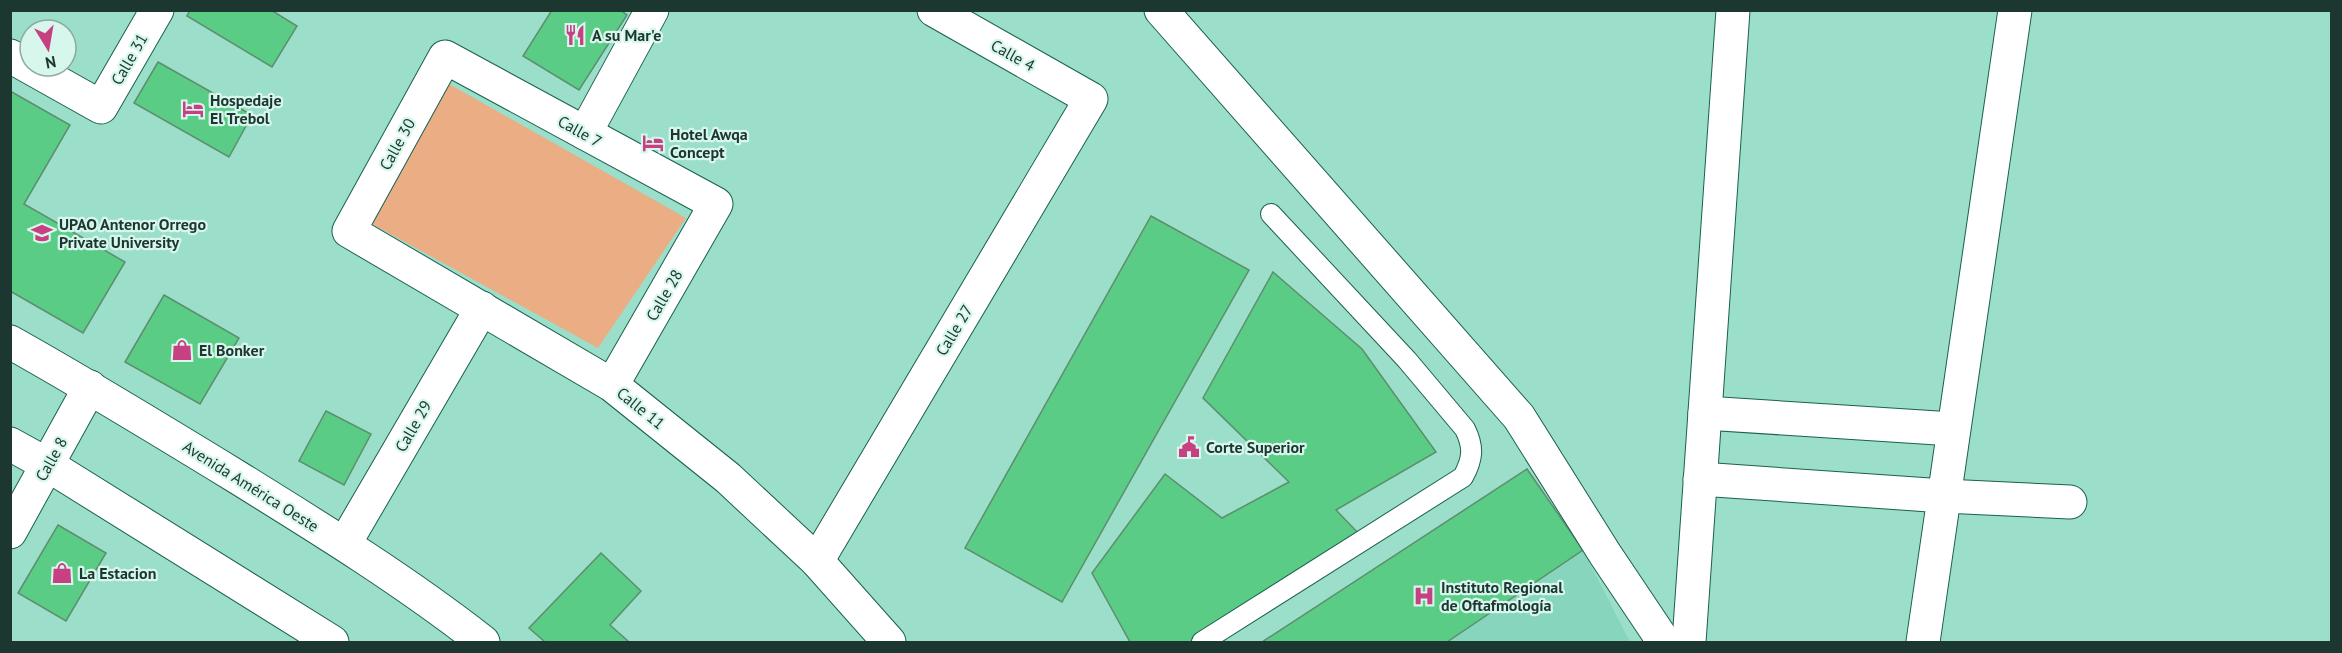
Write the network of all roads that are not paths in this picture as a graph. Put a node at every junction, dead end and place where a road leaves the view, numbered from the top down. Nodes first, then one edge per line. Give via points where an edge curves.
1 (157, 10) edge
2 (652, 10) edge
3 (934, 10) edge
4 (1161, 10) edge
5 (1733, 10) edge
6 (2015, 10) edge
7 (10, 56) edge
8 (445, 57) joint
9 (1091, 99) joint
10 (585, 133) junction
11 (716, 204) joint
12 (1271, 214) dead end
13 (349, 231) joint
14 (482, 308) junction
15 (10, 342) edge
16 (612, 385) junction
17 (90, 387) junction
18 (1705, 413) junction
19 (1953, 429) junction
20 (10, 444) edge
21 (48, 465) junction
22 (1700, 479) junction
23 (1944, 496) junction
24 (2070, 502) dead end
25 (10, 532) edge
26 (345, 543) junction
27 (817, 561) junction
28 (332, 642) edge
29 (483, 642) edge
30 (889, 642) edge
31 (1202, 642) edge
32 (1664, 642) edge
33 (1689, 642) edge
34 (1923, 642) edge

1 - 7 street, Calle 31 via 101,107
2 - 10 street
3 - 9 street, Calle 4
4 - 32 street via 1519,417
5 - 18 street
6 - 19 street
8 - 10 street, Calle 7
8 - 13 street, Calle 30
9 - 27 street, Calle 27
10 - 11 street, Calle 7
11 - 16 street, Calle 28
12 - 31 lane via 1465,429 1472,455 1463,477
13 - 14 street, Calle 11
14 - 16 street, Calle 11
14 - 26 street, Calle 29
15 - 17 street, Avenida América Oeste
16 - 27 street, Calle 11 via 728,478
17 - 21 street, Calle 8
17 - 26 street, Avenida América Oeste
18 - 19 street
18 - 22 street
19 - 23 street
20 - 21 street
21 - 25 street, Calle 8
21 - 28 street
22 - 23 street
22 - 33 street
23 - 24 street
23 - 34 street
26 - 29 street, Avenida América Oeste
27 - 30 street, Calle 11

